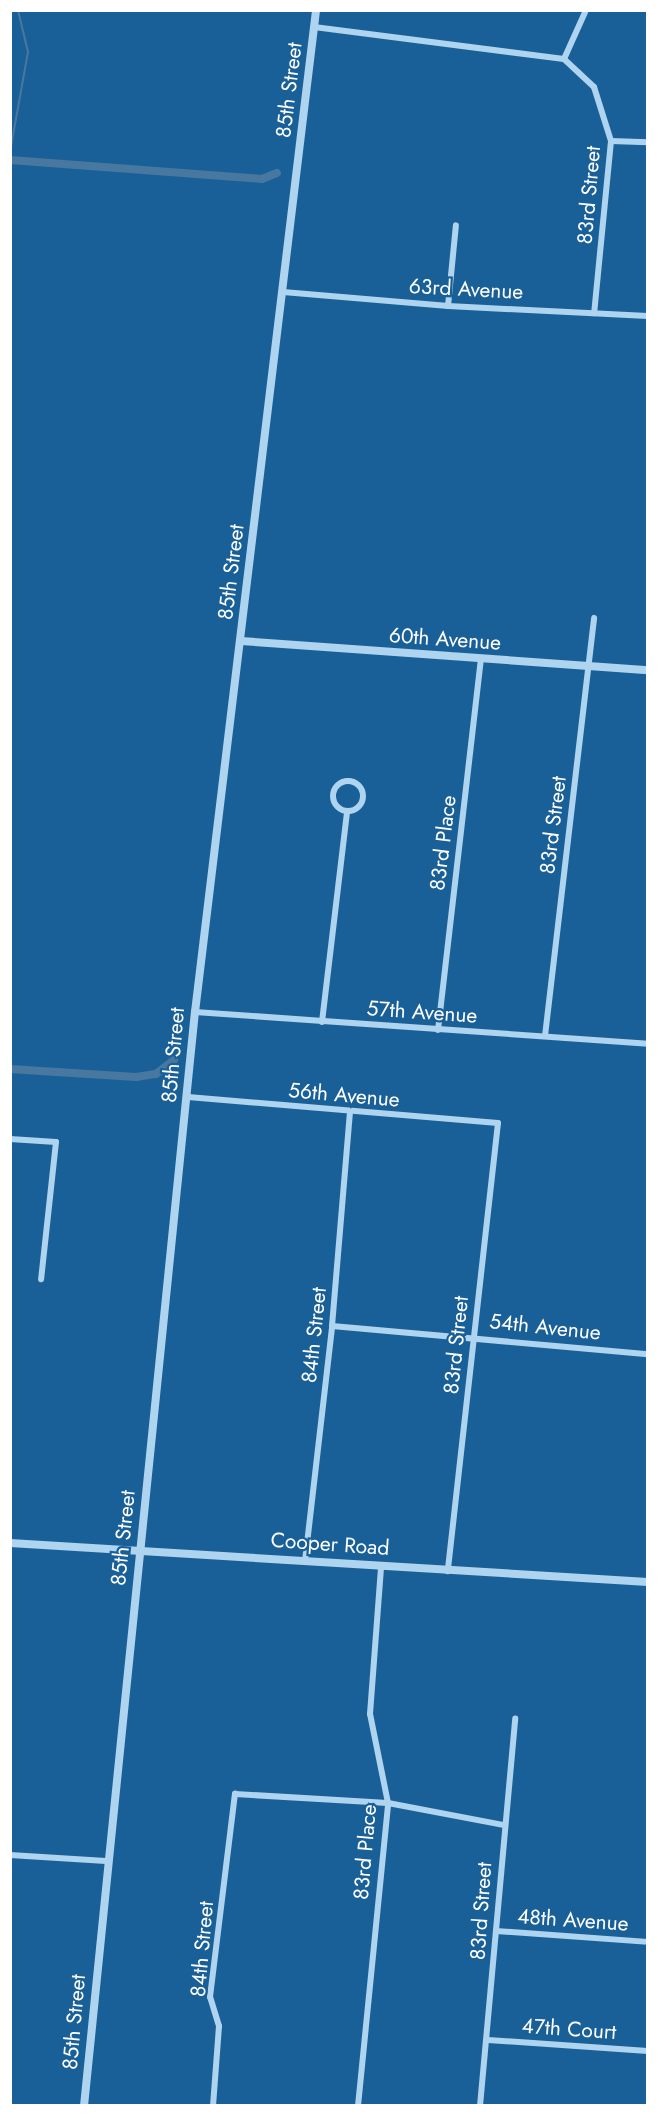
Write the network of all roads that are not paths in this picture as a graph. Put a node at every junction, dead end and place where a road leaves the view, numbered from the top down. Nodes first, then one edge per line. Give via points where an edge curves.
1 (316, 10) edge
2 (586, 10) edge
3 (314, 27) junction
4 (564, 59) junction
5 (611, 141) junction
6 (648, 142) edge
7 (456, 225) dead end
8 (283, 292) junction
9 (448, 306) junction
10 (594, 313) junction
11 (648, 316) edge
12 (594, 618) dead end
13 (241, 641) junction
14 (481, 660) junction
15 (588, 665) junction
16 (648, 670) edge
17 (347, 812) junction
18 (195, 1012) junction
19 (322, 1022) junction
20 (438, 1030) junction
21 (545, 1036) junction
22 (648, 1044) edge
23 (188, 1097) junction
24 (350, 1113) junction
25 (498, 1123) joint
26 (10, 1139) edge
27 (41, 1279) dead end
28 (332, 1326) junction
29 (474, 1337) junction
30 (648, 1354) edge
31 (10, 1543) edge
32 (140, 1551) junction
33 (305, 1561) junction
34 (381, 1566) junction
35 (448, 1571) junction
36 (648, 1582) edge
37 (514, 1719) dead end
38 (388, 1803) junction
39 (503, 1825) junction
40 (10, 1855) edge
41 (106, 1861) junction
42 (496, 1931) junction
43 (648, 1942) edge
44 (488, 2040) junction
45 (648, 2051) edge
46 (84, 2106) edge
47 (213, 2106) edge
48 (358, 2106) edge
49 (480, 2106) edge

1 - 3 street, 85th Street
2 - 4 street
3 - 4 street
3 - 8 street, 85th Street
4 - 5 street, 83rd Street via 594,87
5 - 6 street
5 - 10 street, 83rd Street
7 - 9 street
8 - 9 street, 63rd Avenue
8 - 13 street, 85th Street
9 - 10 street, 63rd Avenue
10 - 11 street, 63rd Avenue
12 - 15 street, 83rd Street
13 - 14 street, 60th Avenue
13 - 18 street, 85th Street
14 - 15 street, 60th Avenue
14 - 20 street, 83rd Place
15 - 16 street, 60th Avenue
15 - 21 street, 83rd Street
17 - 17 street via 360,807 364,797 358,784 349,781 339,784 333,798 338,808
17 - 19 street
18 - 19 street, 57th Avenue
18 - 23 street, 85th Street
19 - 20 street, 57th Avenue
20 - 21 street, 57th Avenue
21 - 22 street, 57th Avenue
23 - 24 street, 56th Avenue
23 - 32 street, 85th Street
24 - 25 street, 56th Avenue
24 - 28 street, 84th Street
25 - 29 street, 83rd Street
26 - 27 street via 56,1142
28 - 29 street, 54th Avenue
28 - 33 street, 84th Street
29 - 30 street, 54th Avenue
29 - 35 street, 83rd Street
31 - 32 street, Cooper Road
32 - 33 street, Cooper Road
32 - 41 street, 85th Street
33 - 34 street, Cooper Road
34 - 35 street, Cooper Road
34 - 38 street, 83rd Place via 370,1714
35 - 36 street, Cooper Road
37 - 39 street, 83rd Street
38 - 39 street
38 - 47 street, 84th Street via 236,1794 210,1997 219,2026
38 - 48 street, 83rd Place
39 - 42 street, 83rd Street
40 - 41 street
41 - 46 street, 85th Street
42 - 43 street, 48th Avenue
42 - 44 street, 83rd Street
44 - 45 street, 47th Court
44 - 49 street, 83rd Street

